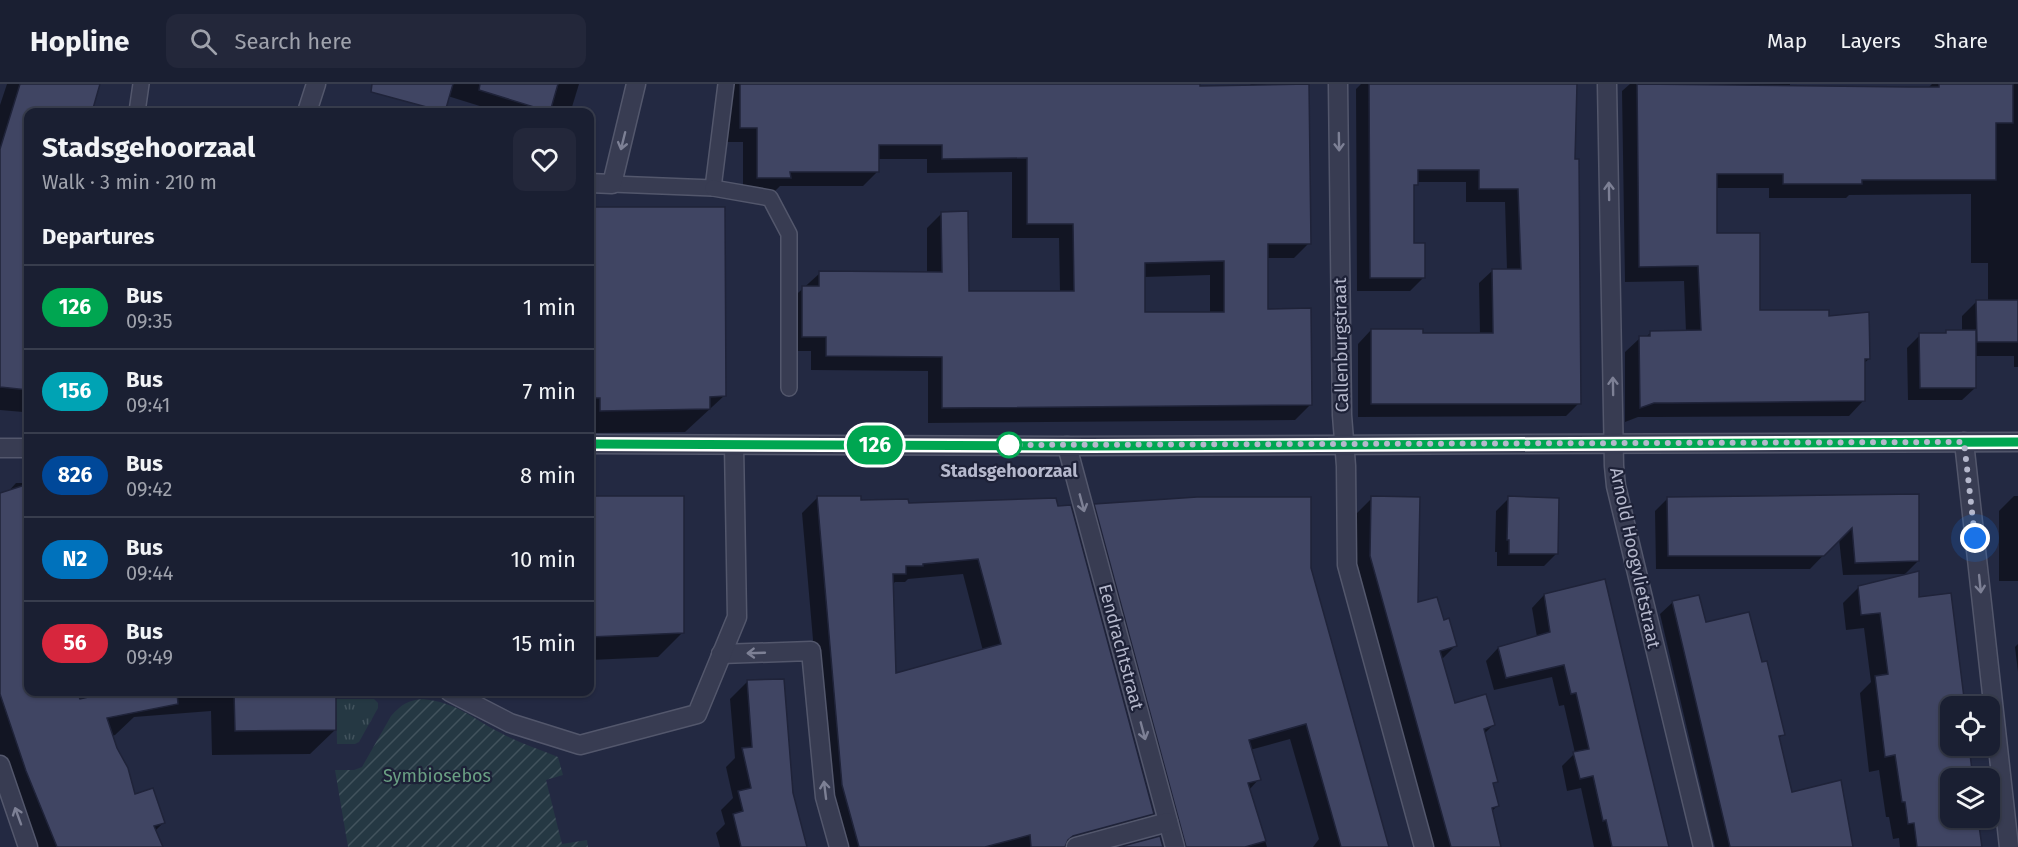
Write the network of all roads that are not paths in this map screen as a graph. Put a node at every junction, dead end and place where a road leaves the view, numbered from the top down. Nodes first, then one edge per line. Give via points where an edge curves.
1 (141, 84) edge
2 (316, 84) edge
3 (636, 84) edge
4 (726, 84) edge
5 (1338, 84) edge
6 (1607, 84) edge
7 (138, 108) edge
8 (309, 108) edge
9 (594, 183) edge
10 (612, 184) junction
11 (713, 188) junction
12 (789, 388) dead end
13 (1964, 442) junction
14 (2018, 442) edge
15 (594, 444) edge
16 (1614, 444) junction
17 (734, 445) junction
18 (1344, 445) junction
19 (1067, 446) junction
20 (0, 448) edge
21 (24, 448) edge
22 (721, 654) junction
23 (458, 696) edge
24 (0, 765) edge
25 (1168, 822) junction
26 (28, 847) edge
27 (839, 847) edge
28 (1076, 847) edge
29 (1175, 847) edge
30 (1424, 847) edge
31 (1702, 847) edge
32 (2009, 847) edge

1 - 7 lane
2 - 8 street
3 -> 10 street
4 - 11 lane
5 -> 18 street, Callenburgstraat
16 -> 6 street, Arnold Hoogvlietstraat
9 - 10 street
10 - 11 lane
11 - 12 lane via 770,198 789,234
13 - 14 street
13 - 16 street
13 -> 32 street
15 - 17 street
16 - 18 street
16 - 31 street, Arnold Hoogvlietstraat via 1616,486
17 - 19 street
17 - 22 street via 737,617
18 - 19 street
18 - 30 street, Callenburgstraat via 1347,565
19 -> 25 street, Eendrachtstraat
20 - 21 street
22 - 23 street via 697,714 580,745 510,723
27 -> 22 street via 825,797 811,651
26 -> 24 street
25 - 28 street
25 - 29 street, Eendrachtstraat

